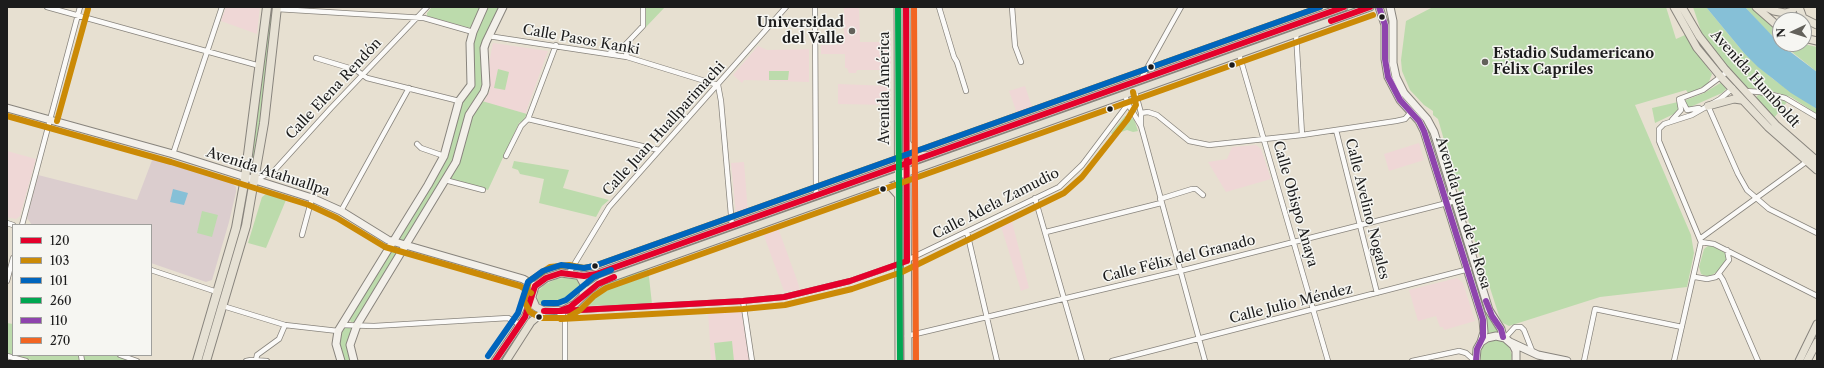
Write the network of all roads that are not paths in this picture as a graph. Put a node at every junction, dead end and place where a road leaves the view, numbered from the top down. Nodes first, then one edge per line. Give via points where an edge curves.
1 (47, 7) edge
2 (80, 7) edge
3 (222, 7) edge
4 (267, 7) edge
5 (427, 7) edge
6 (484, 7) edge
7 (503, 7) edge
8 (643, 7) edge
9 (786, 7) edge
10 (815, 7) edge
11 (898, 7) edge
12 (906, 7) edge
13 (939, 7) edge
14 (1012, 7) edge
15 (1181, 7) edge
16 (1344, 7) edge
17 (1370, 7) edge
18 (1379, 7) edge
19 (1390, 7) edge
20 (1674, 7) edge
21 (1682, 7) edge
22 (1756, 7) edge
23 (1766, 7) edge
24 (1795, 7) edge
25 (1799, 7) edge
26 (277, 8) edge
27 (78, 15) junction
28 (417, 18) junction
29 (1772, 21) edge
30 (1816, 24) edge
31 (473, 32) junction
32 (1296, 33) junction
33 (488, 36) junction
34 (556, 45) junction
35 (624, 45) junction
36 (208, 52) junction
37 (610, 53) junction
38 (1239, 54) junction
39 (627, 57) junction
40 (316, 58) dead end
41 (1021, 62) dead end
42 (260, 66) junction
43 (1727, 72) junction
44 (362, 74) junction
45 (1721, 77) junction
46 (1141, 79) junction
47 (1738, 84) junction
48 (718, 85) junction
49 (409, 88) junction
50 (1732, 89) junction
51 (966, 91) dead end
52 (1135, 91) junction
53 (1744, 92) junction
54 (1125, 95) junction
55 (1682, 98) junction
56 (1742, 100) junction
57 (459, 101) junction
58 (1128, 104) junction
59 (1708, 106) junction
60 (1754, 107) junction
61 (7, 108) edge
62 (1411, 112) junction
63 (1141, 113) junction
64 (1817, 117) edge
65 (49, 119) junction
66 (528, 119) junction
67 (1672, 120) junction
68 (1141, 126) junction
69 (1336, 130) junction
70 (1434, 132) junction
71 (1302, 135) junction
72 (1426, 135) junction
73 (1264, 139) junction
74 (906, 142) junction
75 (417, 144) dead end
76 (659, 150) junction
77 (173, 154) junction
78 (444, 156) junction
79 (506, 156) dead end
80 (927, 156) junction
81 (1817, 161) edge
82 (1806, 162) junction
83 (907, 163) junction
84 (898, 166) junction
85 (1817, 170) edge
86 (907, 173) junction
87 (898, 176) junction
88 (245, 178) junction
89 (254, 180) junction
90 (445, 180) junction
91 (880, 182) junction
92 (483, 190) dead end
93 (898, 195) junction
94 (1203, 195) dead end
95 (816, 196) junction
96 (312, 198) junction
97 (1035, 198) junction
98 (1757, 199) junction
99 (1161, 201) junction
100 (1455, 201) junction
101 (1446, 204) junction
102 (341, 211) junction
103 (22, 224) edge
104 (1360, 225) junction
105 (732, 226) junction
106 (966, 232) junction
107 (1046, 232) junction
108 (1817, 233) edge
109 (302, 235) dead end
110 (1701, 240) junction
111 (392, 241) junction
112 (1294, 242) junction
113 (406, 246) junction
114 (1727, 250) junction
115 (907, 261) junction
116 (12, 262) edge
117 (899, 264) junction
118 (1476, 268) junction
119 (152, 270) edge
120 (1467, 270) junction
121 (1180, 271) junction
122 (569, 273) junction
123 (1719, 274) junction
124 (579, 275) junction
125 (1694, 277) junction
126 (7, 281) edge
127 (535, 286) junction
128 (217, 292) junction
129 (1377, 293) junction
130 (583, 295) junction
131 (1817, 296) edge
132 (532, 298) junction
133 (1064, 298) junction
134 (743, 301) junction
135 (223, 306) junction
136 (1313, 309) junction
137 (544, 311) junction
138 (557, 311) junction
139 (988, 317) junction
140 (519, 324) junction
141 (1817, 324) edge
142 (285, 325) junction
143 (358, 325) junction
144 (1682, 327) junction
145 (340, 328) junction
146 (907, 336) junction
147 (1198, 338) junction
148 (1506, 339) junction
149 (1482, 342) junction
150 (1817, 342) edge
151 (1533, 353) junction
152 (7, 356) edge
153 (123, 356) edge
154 (256, 360) junction
155 (26, 361) edge
156 (137, 361) edge
157 (197, 361) edge
158 (206, 361) edge
159 (246, 361) edge
160 (267, 361) edge
161 (341, 361) edge
162 (354, 361) edge
163 (495, 361) edge
164 (506, 361) edge
165 (565, 361) edge
166 (752, 361) edge
167 (899, 361) edge
168 (908, 361) edge
169 (997, 361) edge
170 (1082, 361) edge
171 (1112, 361) edge
172 (1205, 361) edge
173 (1328, 361) edge
174 (1412, 361) edge
175 (1476, 361) edge
176 (1516, 361) edge
177 (1567, 361) edge
178 (1584, 361) edge
179 (1674, 361) edge
180 (1758, 361) edge
181 (1799, 361) edge
182 (1807, 361) edge

1 - 27 street
2 - 27 street
3 - 36 street
4 - 42 highway
5 - 28 street, Calle Elena Rendón
6 - 31 main road
7 - 33 main road
8 - 35 street via 643,26
9 - 48 street, Calle Juan Huallparimachi
10 - 95 street
11 - 84 main road, Avenida América
12 - 74 main road, Avenida América
13 - 51 street
14 - 41 street via 1015,46
15 - 46 street
16 - 46 main road
17 - 32 main road
18 - 62 main road, Avenida Juan de la Rosa via 1385,26 1388,77 1400,100
19 - 70 main road, Avenida Juan de la Rosa via 1396,77 1404,93 1427,119
20 - 45 main road, Avenida Humboldt via 1697,48
21 - 43 main road, Avenida Humboldt via 1699,36
22 - 29 main road
23 - 24 main road via 1785,13
25 - 30 main road via 1803,18
26 - 28 street
26 - 89 highway via 270,80
27 - 36 street
27 - 65 street
28 - 31 street
28 - 44 street, Calle Elena Rendón
31 - 57 main road via 470,53 471,85
32 - 38 main road
32 - 71 street
33 - 34 street, Calle Pasos Kanki
33 - 90 main road via 484,48 484,92 469,115 456,162
34 - 37 street, Calle Pasos Kanki
34 - 66 street
35 - 37 street
35 - 39 street
36 - 42 street
36 - 77 street
37 - 39 street, Calle Pasos Kanki
38 - 52 main road
38 - 73 street, Calle Obispo Anaya
39 - 48 street, Calle Pasos Kanki
40 - 44 street
42 - 88 highway
43 - 45 street
43 - 47 main road, Avenida Humboldt
44 - 49 street via 367,78
44 - 89 street, Calle Elena Rendón via 274,171
45 - 50 main road, Avenida Humboldt
45 - 55 street via 1703,90
46 - 80 main road
47 - 50 street
47 - 53 main road, Avenida Humboldt
48 - 76 street, Calle Juan Huallparimachi
48 - 105 street
49 - 57 street
49 - 102 street
50 - 56 main road, Avenida Humboldt
50 - 59 street
52 - 54 main road
52 - 63 street
53 - 60 main road, Avenida Humboldt
53 - 64 street via 1760,92 1788,99
54 - 58 street
54 - 86 main road
55 - 59 street via 1688,110
55 - 67 street via 1679,99 1681,110
56 - 59 main road via 1734,99
56 - 60 main road, Avenida Humboldt
57 - 78 main road
58 - 68 street
58 - 97 street, Calle Adela Zamudio via 1076,172 1059,188
59 - 67 street via 1692,115
59 - 98 street via 1740,178 1747,190
60 - 81 main road, Avenida Humboldt
60 - 82 main road, Avenida Humboldt
61 - 65 main road, Avenida Atahuallpa
62 - 69 street via 1405,119 1396,122
62 - 72 main road, Avenida Juan de la Rosa
63 - 68 street
63 - 73 street via 1157,115 1181,136 1199,144
65 - 77 main road, Avenida Atahuallpa
65 - 103 street
66 - 76 street
66 - 79 street via 521,126
67 - 110 street via 1660,127 1658,137
68 - 99 street
69 - 71 street
69 - 104 street, Calle Avelino Nogales
70 - 72 main road
70 - 100 main road, Avenida Juan de la Rosa
71 - 73 street
72 - 101 main road, Avenida Juan de la Rosa
73 - 112 street, Calle Obispo Anaya
74 - 80 main road via 914,153
74 - 83 main road, Avenida América
75 - 78 street via 421,148
76 - 122 street, Calle Juan Huallparimachi via 609,206
77 - 88 main road, Avenida Atahuallpa
78 - 111 main road
80 - 83 main road
82 - 85 main road, Avenida Humboldt
82 - 98 street
83 - 84 main road
83 - 86 main road, Avenida América
84 - 87 main road, Avenida América
84 - 95 main road
86 - 87 main road
86 - 115 main road, Avenida América
87 - 91 main road
87 - 93 main road, Avenida América
88 - 89 main road, Avenida Atahuallpa
88 - 128 highway via 236,228
89 - 96 main road, Avenida Atahuallpa
89 - 135 highway via 246,226
90 - 92 street
90 - 113 main road
91 - 93 main road via 891,186
91 - 130 main road via 602,281
93 - 117 main road, Avenida América
94 - 99 street via 1192,189
95 - 105 main road
96 - 102 main road, Avenida Atahuallpa
96 - 109 street
97 - 106 street, Calle Adela Zamudio
97 - 107 street
98 - 108 street
98 - 110 street
99 - 107 street
99 - 121 street
100 - 101 street, Calle Félix del Granado
100 - 118 main road, Avenida Juan de la Rosa
101 - 104 street, Calle Félix del Granado
101 - 120 main road, Avenida Juan de la Rosa
102 - 111 main road, Avenida Atahuallpa
104 - 112 street, Calle Félix del Granado
104 - 129 street, Calle Avelino Nogales
105 - 124 main road via 596,274
106 - 115 street, Calle Adela Zamudio
106 - 139 street
107 - 133 street
110 - 114 street
110 - 125 street
111 - 113 main road, Avenida Atahuallpa
111 - 145 main road
112 - 121 street, Calle Félix del Granado
112 - 136 street, Calle Obispo Anaya
113 - 127 main road, Avenida Atahuallpa via 523,279
113 - 143 main road
114 - 123 street via 1729,260
114 - 131 street
115 - 117 street, Calle Adela Zamudio
115 - 146 main road, Avenida América
116 - 126 street
117 - 134 street, Calle Adela Zamudio via 814,290 784,297
117 - 167 main road, Avenida América
118 - 120 street, Calle Julio Méndez
118 - 148 main road, Avenida Juan de la Rosa via 1489,310
119 - 128 street
120 - 129 street, Calle Julio Méndez
120 - 149 main road, Avenida Juan de la Rosa via 1483,320
121 - 133 street, Calle Félix del Granado
121 - 147 street
122 - 124 main road
122 - 127 main road via 553,275
123 - 125 street via 1710,278
123 - 180 street
124 - 130 main road via 584,284
125 - 144 street
127 - 132 main road
128 - 157 highway
129 - 136 street, Calle Julio Méndez
130 - 138 main road via 575,304
132 - 137 main road via 536,307
132 - 140 main road
133 - 139 street, Calle Félix del Granado
133 - 170 street
134 - 138 street, Calle Adela Zamudio
134 - 166 street
135 - 142 street
135 - 158 highway
136 - 147 street, Calle Julio Méndez
136 - 173 street, Calle Obispo Anaya
137 - 138 main road
137 - 164 main road via 531,322
138 - 165 street via 563,315 565,321
139 - 146 street, Calle Félix del Granado
139 - 169 street
140 - 143 street via 508,318
140 - 163 main road
141 - 181 main road
142 - 145 street
142 - 154 street via 279,340 262,350
143 - 145 street
143 - 162 main road via 350,345
144 - 178 street via 1595,309
144 - 179 street
145 - 161 main road via 336,344
146 - 168 main road, Avenida América
147 - 171 street, Calle Julio Méndez
147 - 172 street
148 - 149 main road via 1490,337
148 - 151 main road
148 - 151 street via 1515,327 1521,327
148 - 176 main road, Avenida Juan de la Rosa via 1516,351
149 - 175 main road, Avenida Juan de la Rosa via 1477,350
150 - 182 main road
151 - 177 main road
152 - 155 street
153 - 156 street
154 - 159 street
154 - 160 street
174 - 175 street via 1459,351

